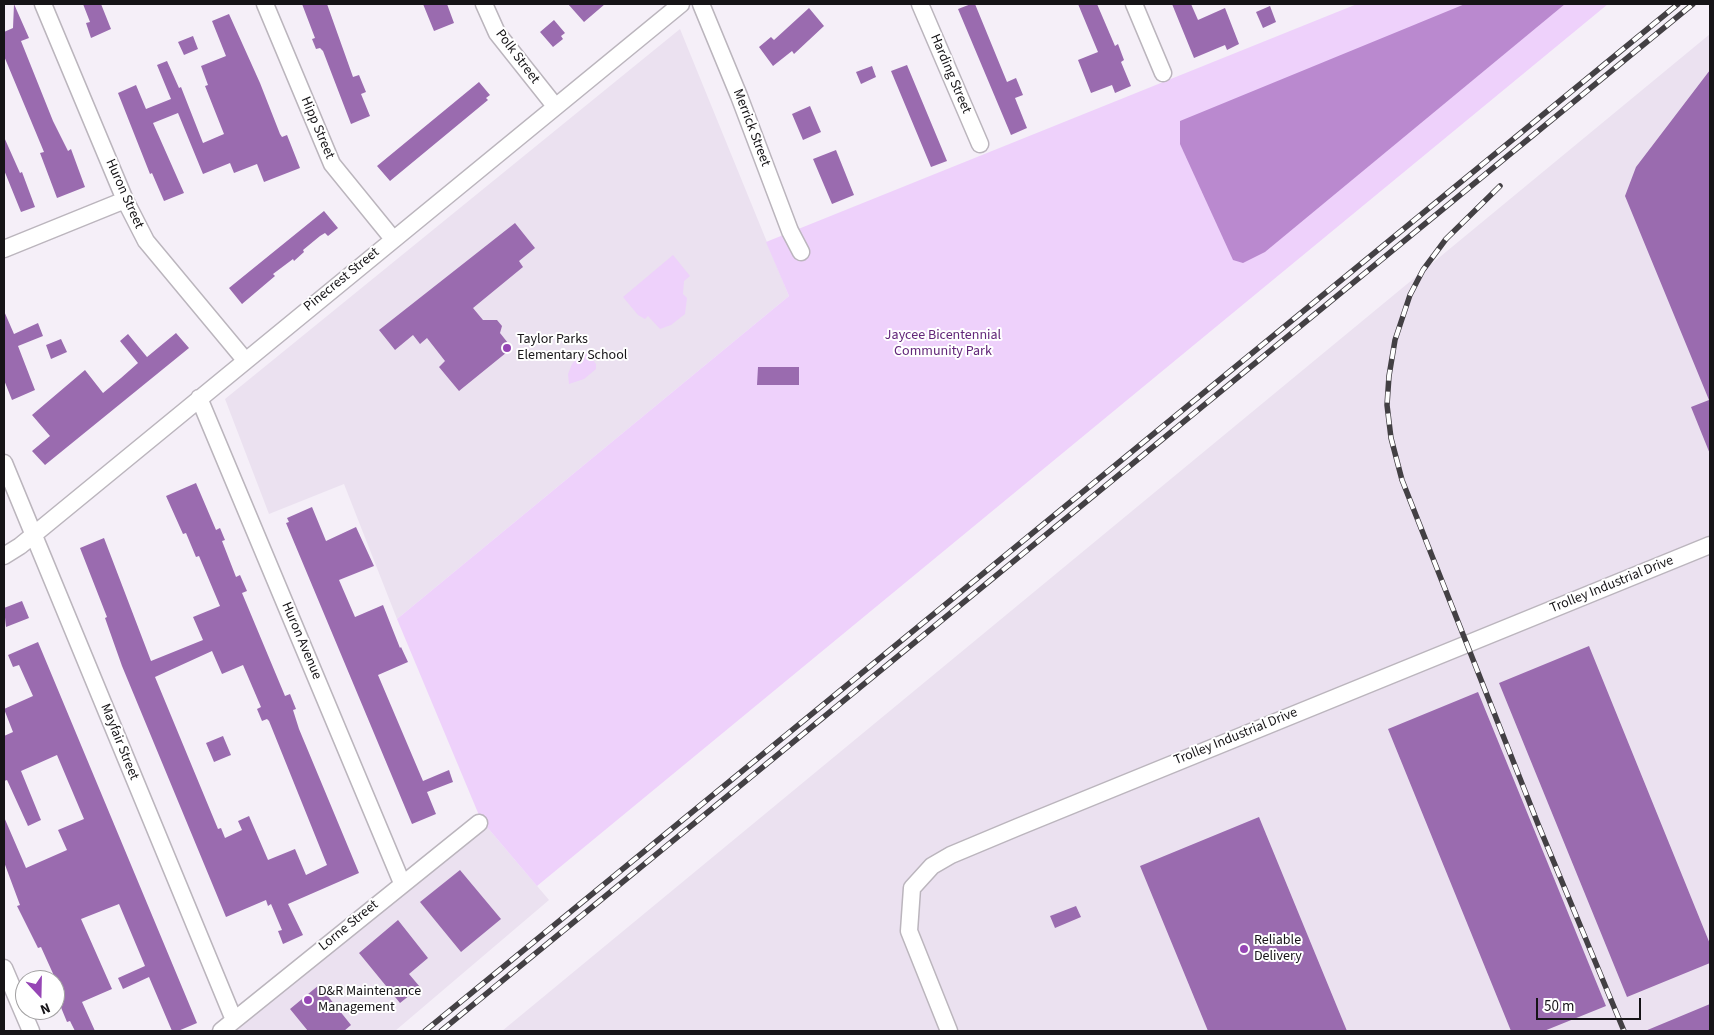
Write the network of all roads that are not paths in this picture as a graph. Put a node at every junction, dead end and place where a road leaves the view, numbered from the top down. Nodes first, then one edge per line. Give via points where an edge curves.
1 (43, 4) edge
2 (265, 4) edge
3 (484, 4) edge
4 (681, 4) edge
5 (701, 4) edge
6 (920, 4) edge
7 (1134, 4) edge
8 (1163, 73) dead end
9 (556, 106) junction
10 (980, 144) dead end
11 (125, 200) junction
12 (392, 239) junction
13 (4, 249) edge
14 (801, 252) dead end
15 (245, 360) junction
16 (199, 398) junction
17 (4, 463) edge
18 (33, 534) junction
19 (1710, 545) edge
20 (4, 556) edge
21 (479, 823) dead end
22 (402, 883) junction
23 (4, 968) edge
24 (234, 1020) junction
25 (32, 1031) edge
26 (221, 1031) edge
27 (949, 1031) edge

1 - 11 street, Huron Street
2 - 12 street, Hipp Street via 332,164
3 - 9 street, Polk Street via 497,33
4 - 9 street, Pinecrest Street
5 - 14 street, Merrick Street
6 - 10 street, Harding Street
7 - 8 street
9 - 12 street, Pinecrest Street
11 - 13 street
11 - 15 street, Huron Street via 146,241
12 - 15 street, Pinecrest Street
15 - 16 street, Pinecrest Street
16 - 18 street, Pinecrest Street
16 - 22 street, Huron Avenue
17 - 18 street, Mayfair Street
18 - 20 street, Pinecrest Street
18 - 24 street, Mayfair Street
19 - 27 street, Trolley Industrial Drive via 976,844 932,866 912,888 909,931
21 - 22 street, Lorne Street
22 - 24 street, Lorne Street
23 - 25 street
24 - 26 street, Lorne Street

